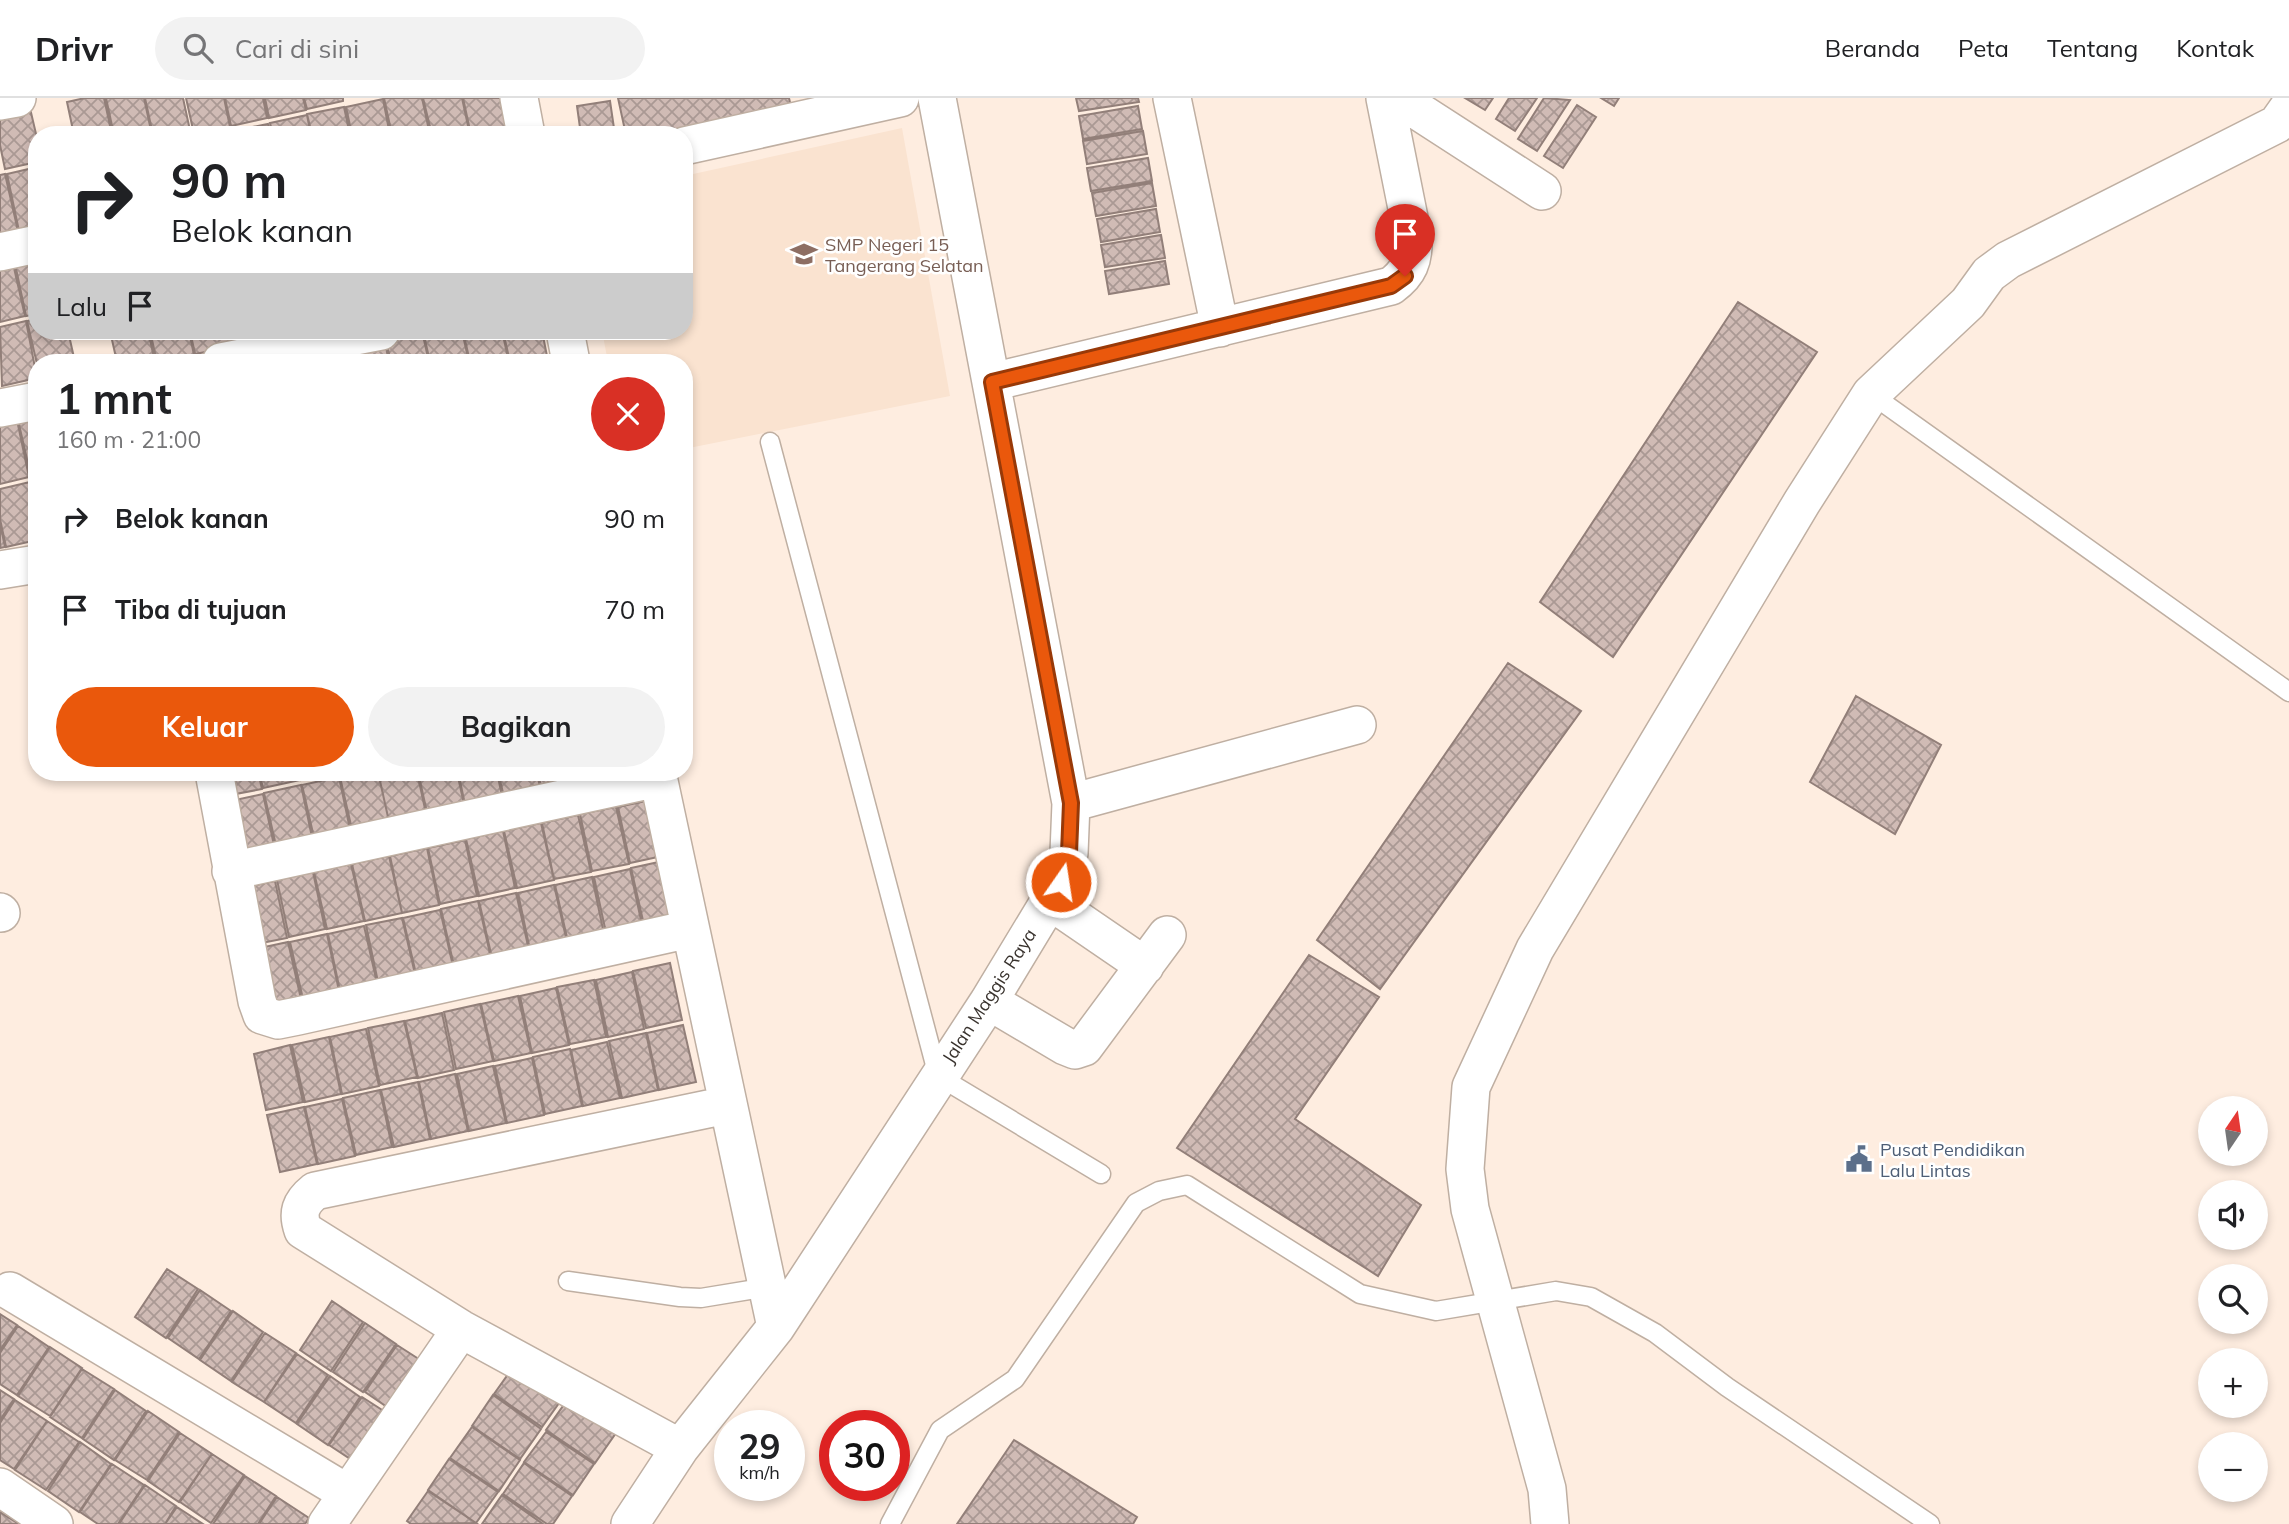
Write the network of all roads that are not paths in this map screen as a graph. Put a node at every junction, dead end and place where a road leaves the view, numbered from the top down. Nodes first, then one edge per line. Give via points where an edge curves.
1 (17, 98) edge
2 (519, 98) edge
3 (901, 98) edge
4 (937, 98) edge
5 (1172, 98) edge
6 (1385, 98) edge
7 (1398, 98) edge
8 (0, 101) edge
9 (2285, 121) edge
10 (524, 126) edge
11 (693, 144) edge
12 (1542, 191) dead end
13 (28, 246) edge
14 (0, 252) edge
15 (1220, 327) junction
16 (335, 340) edge
17 (262, 354) edge
18 (992, 382) junction
19 (1871, 394) junction
20 (28, 403) edge
21 (0, 408) edge
22 (770, 442) dead end
23 (28, 565) edge
24 (0, 570) edge
25 (2289, 692) edge
26 (1356, 725) dead end
27 (216, 781) edge
28 (630, 781) edge
29 (658, 781) edge
30 (1071, 803) junction
31 (232, 871) junction
32 (1050, 901) junction
33 (690, 929) junction
34 (1167, 935) dead end
35 (1145, 966) junction
36 (989, 1001) junction
37 (938, 1076) junction
38 (727, 1105) junction
39 (1101, 1174) dead end
40 (568, 1281) dead end
41 (768, 1287) junction
42 (10, 1291) dead end
43 (1495, 1303) junction
44 (776, 1327) junction
45 (461, 1329) junction
46 (680, 1448) junction
47 (0, 1487) edge
48 (347, 1493) junction
49 (54, 1524) edge
50 (327, 1524) edge
51 (630, 1524) edge
52 (890, 1524) edge
53 (1550, 1524) edge
54 (1930, 1524) edge

1 - 8 street
2 - 10 street
3 - 11 street
4 - 18 street, Jalan Maggis Raya
5 - 15 street
6 - 15 street via 1413,238 1414,251 1405,276 1391,286
7 - 12 street
9 - 19 street via 2008,260
13 - 14 street
15 - 18 street
16 - 17 street
18 - 30 street, Jalan Maggis Raya
19 - 25 lane
19 - 43 street via 1535,949 1471,1087 1465,1169 1470,1209
20 - 21 street
22 - 37 lane
23 - 24 street
26 - 30 street
27 - 31 street
28 - 31 street
29 - 33 street
30 - 32 street, Jalan Maggis Raya via 1069,853
31 - 33 street via 257,1001 262,1015 278,1020
32 - 35 street
32 - 36 street, Jalan Maggis Raya
33 - 38 street
34 - 35 street
35 - 36 street via 1092,1040 1075,1050
36 - 37 street, Jalan Maggis Raya
37 - 39 lane
37 - 44 street, Jalan Maggis Raya
38 - 41 street
38 - 45 street via 315,1191 305,1198 299,1218 303,1230
40 - 41 lane via 701,1298
41 - 44 street
42 - 48 street
43 - 52 lane via 1436,1311 1360,1294 1187,1185 1159,1191 1136,1203 1015,1378 940,1430
43 - 53 street via 1547,1489
43 - 54 lane via 1556,1291 1591,1297 1656,1333 1727,1387
44 - 46 street, Jalan Maggis Raya
45 - 46 street
45 - 48 street
46 - 51 street, Jalan Maggis Raya
47 - 49 street
48 - 50 street

